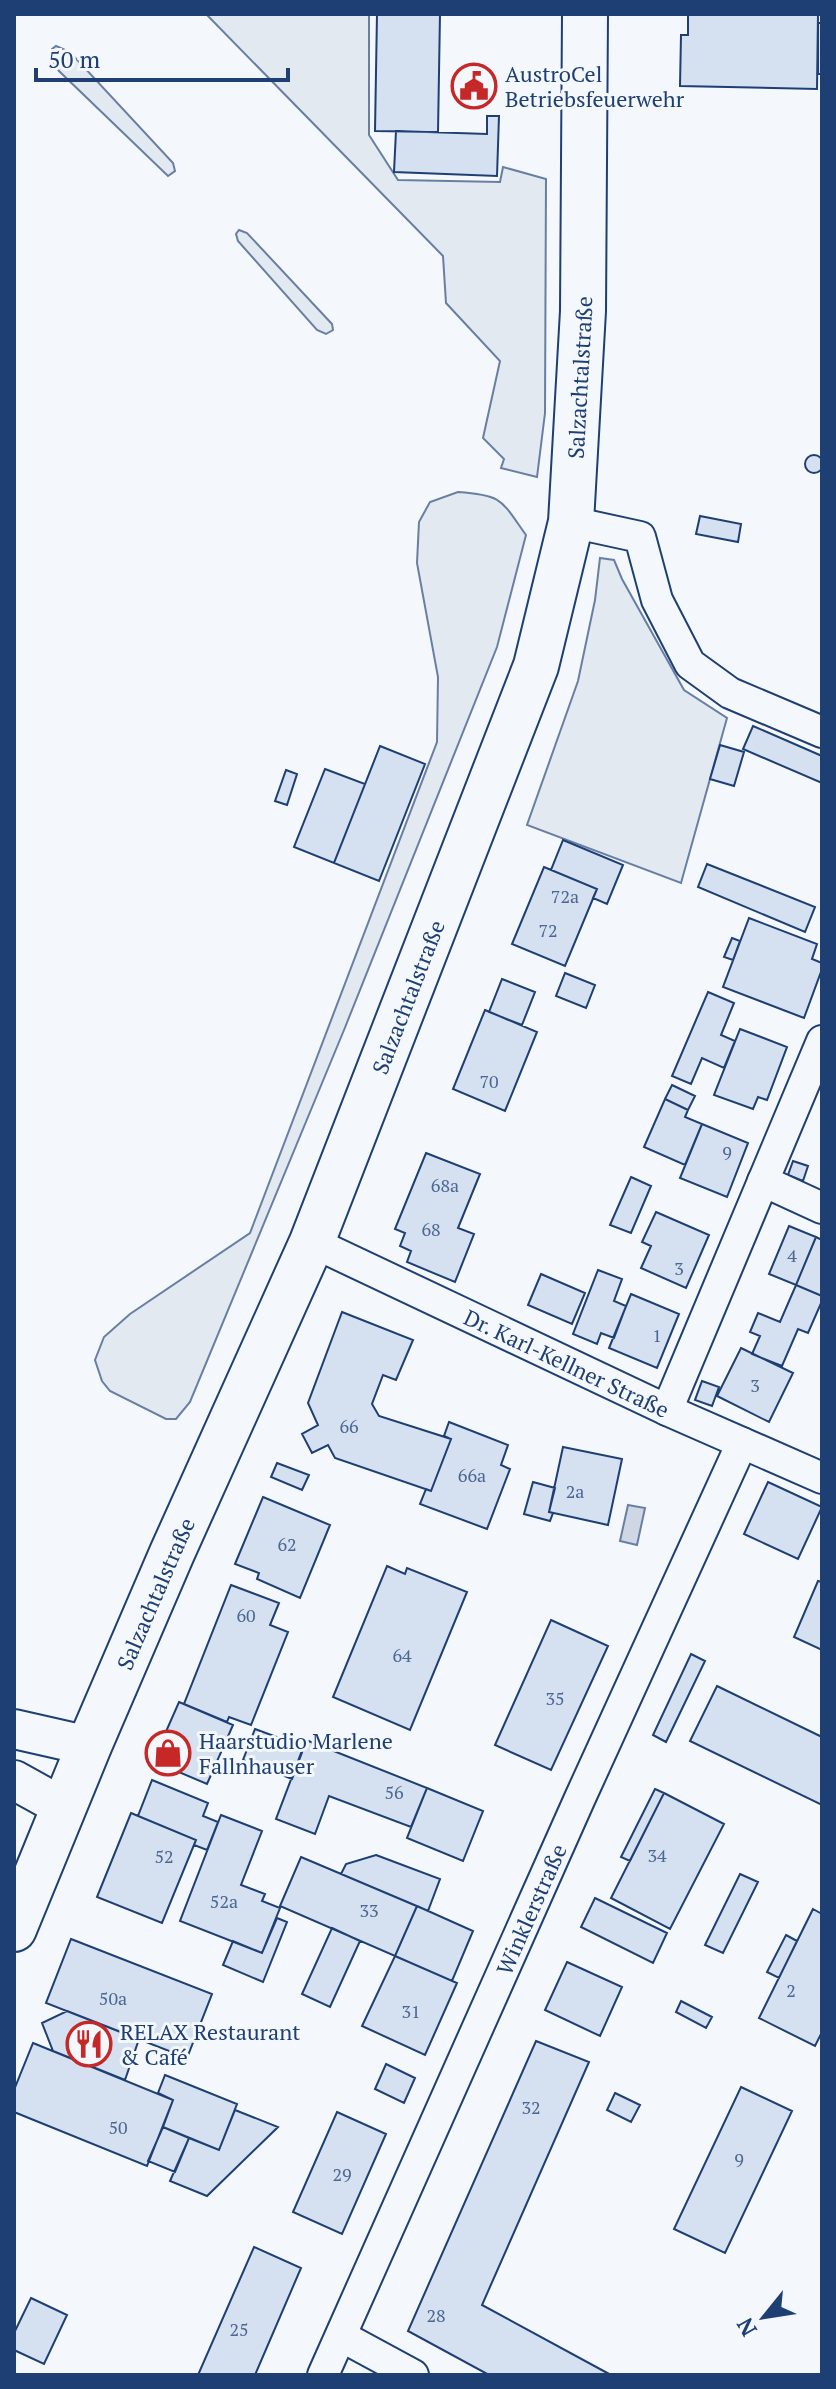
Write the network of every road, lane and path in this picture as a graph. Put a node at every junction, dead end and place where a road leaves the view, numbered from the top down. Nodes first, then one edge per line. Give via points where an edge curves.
1 (585, 14) edge
2 (571, 522) junction
3 (822, 732) edge
4 (822, 1041) edge
5 (763, 1181) junction
6 (822, 1208) edge
7 (312, 1242) junction
8 (667, 1410) junction
9 (742, 1443) junction
10 (822, 1478) edge
11 (14, 1729) edge
12 (89, 1746) junction
13 (14, 1780) edge
14 (63, 1807) junction
15 (14, 1929) edge
16 (341, 2336) junction
17 (323, 2375) edge
18 (413, 2375) edge

1 - 2 main road, Salzachtalstraße via 583,311
2 - 3 street via 640,537 657,600 690,664 730,693
2 - 7 main road, Salzachtalstraße via 536,666
4 - 5 street
5 - 6 street
5 - 8 street
7 - 8 street, Dr. Karl-Kellner Straße
7 - 12 main road, Salzachtalstraße
8 - 9 street, Dr. Karl-Kellner Straße
9 - 10 street, Dr. Karl-Kellner Straße
9 - 16 street, Winklerstraße
11 - 12 street
12 - 14 main road, Salzachtalstraße
13 - 14 street
14 - 15 main road, Salzachtalstraße
16 - 17 street, Winklerstraße
16 - 18 street

